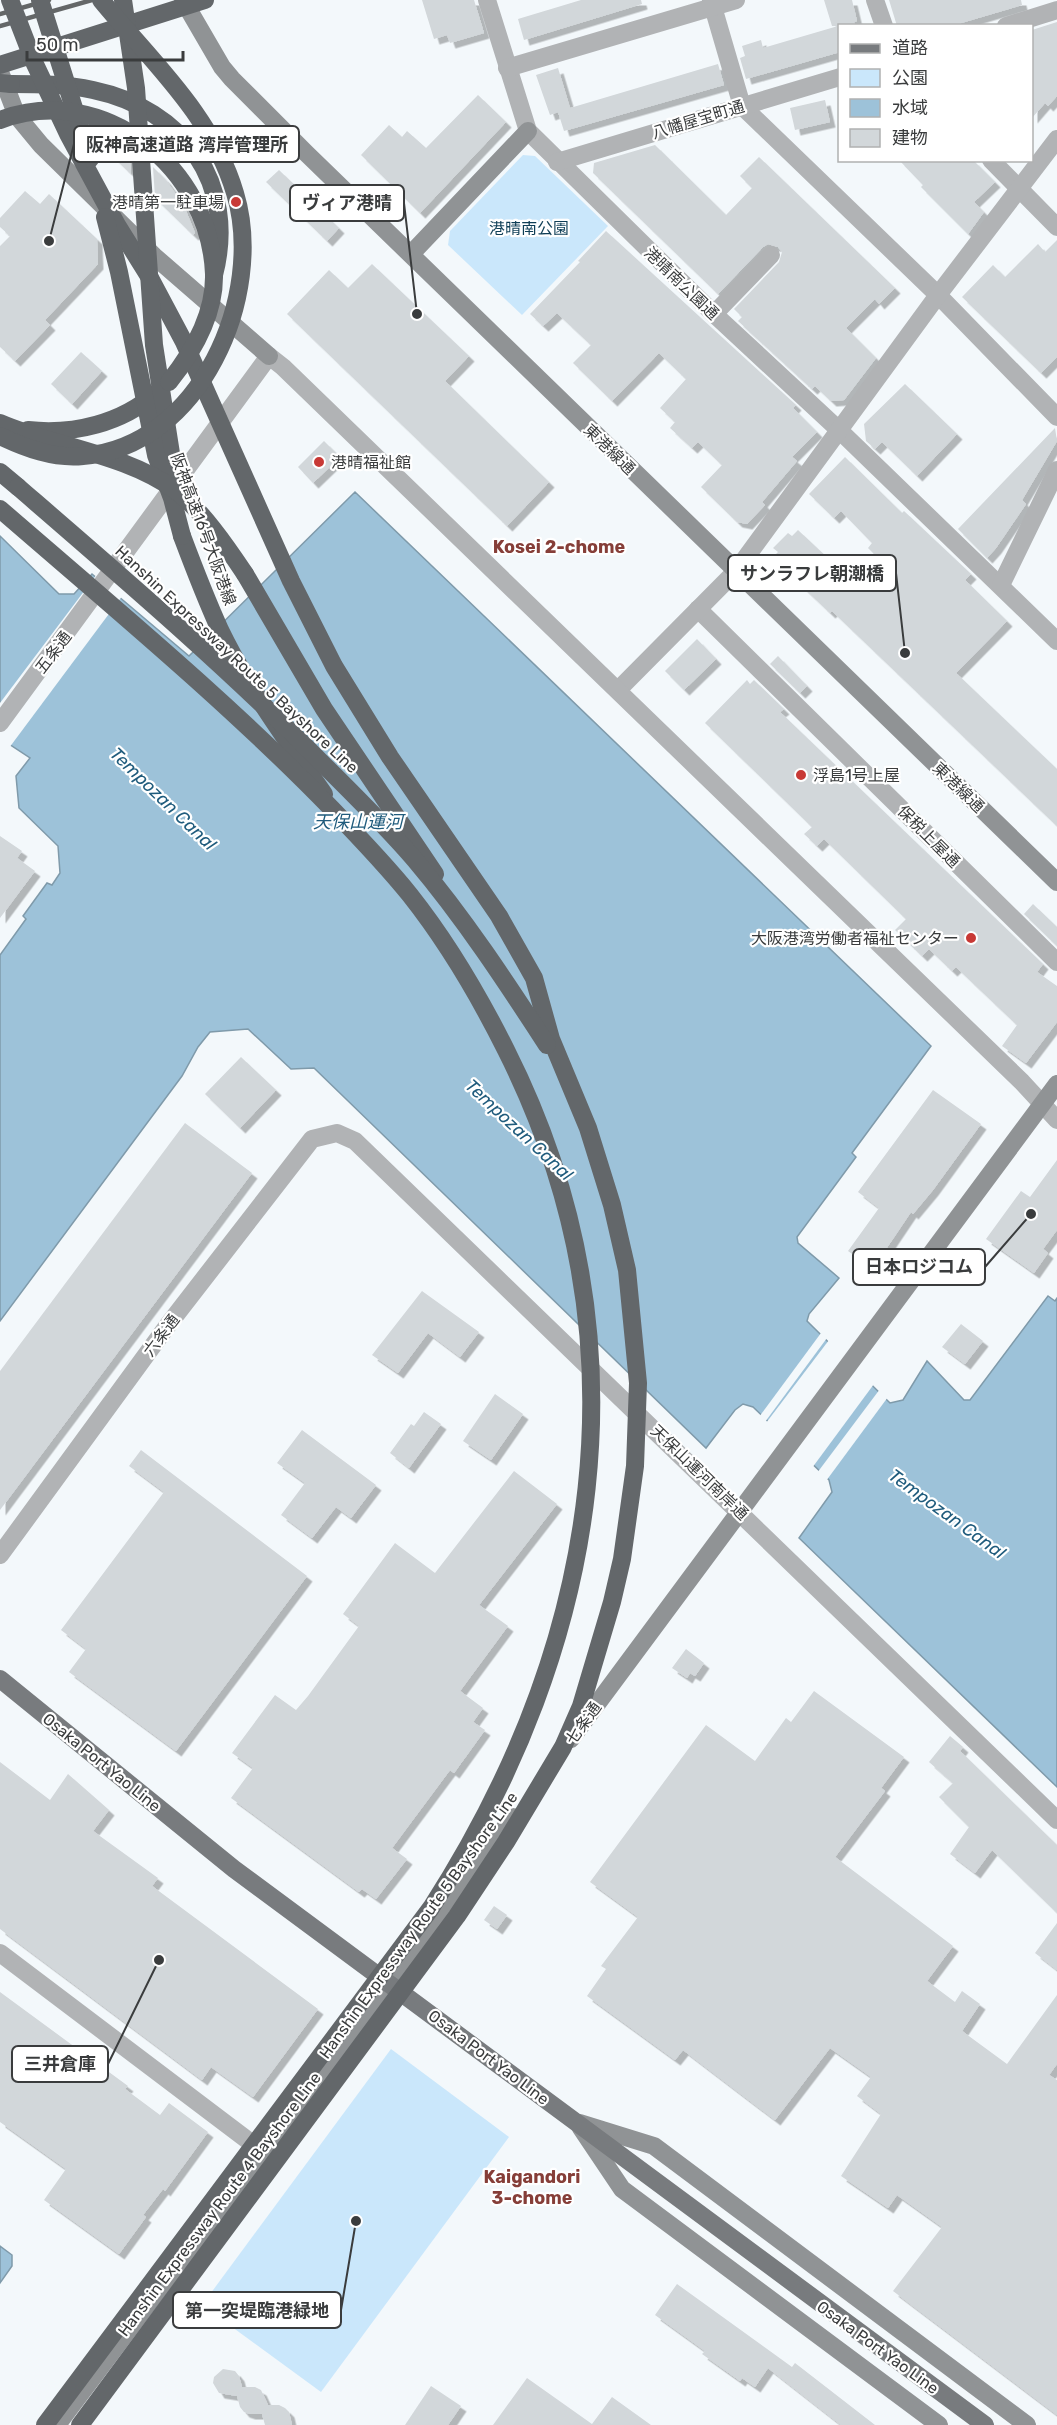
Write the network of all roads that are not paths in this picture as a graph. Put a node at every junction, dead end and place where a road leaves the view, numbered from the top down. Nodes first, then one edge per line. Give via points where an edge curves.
1 (10, 0) edge
2 (40, 0) edge
3 (101, 0) edge
4 (123, 0) edge
5 (205, 0) edge
6 (487, 0) edge
7 (736, 0) edge
8 (875, 0) edge
9 (185, 3) edge
10 (712, 3) edge
11 (1057, 10) edge
12 (883, 24) edge
13 (1012, 24) edge
14 (0, 65) edge
15 (507, 68) junction
16 (0, 72) edge
17 (838, 78) edge
18 (0, 83) edge
19 (742, 106) junction
20 (0, 120) edge
21 (528, 131) junction
22 (1057, 139) edge
23 (557, 162) junction
24 (993, 162) edge
25 (1018, 189) junction
26 (1057, 227) edge
27 (411, 254) junction
28 (771, 255) dead end
29 (214, 276) junction
30 (938, 295) junction
31 (714, 314) junction
32 (269, 356) junction
33 (1057, 417) edge
34 (0, 424) edge
35 (839, 430) junction
36 (0, 436) edge
37 (1057, 470) edge
38 (0, 471) edge
39 (0, 509) edge
40 (182, 536) junction
41 (735, 571) junction
42 (1001, 585) junction
43 (698, 609) junction
44 (1057, 641) edge
45 (618, 690) junction
46 (0, 723) edge
47 (1057, 882) edge
48 (1057, 962) edge
49 (551, 1039) junction
50 (1057, 1084) edge
51 (515, 1086) joint
52 (1042, 1105) junction
53 (1057, 1120) edge
54 (337, 1133) joint
55 (740, 1510) junction
56 (0, 1555) edge
57 (0, 1679) edge
58 (1057, 1820) edge
59 (0, 1953) edge
60 (390, 1984) junction
61 (578, 2123) junction
62 (262, 2151) junction
63 (35, 2425) edge
64 (45, 2425) edge
65 (57, 2425) edge
66 (73, 2425) edge
67 (80, 2425) edge
68 (939, 2425) edge
69 (985, 2425) edge
70 (1027, 2425) edge

1 - 49 highway, bridge via 68,134 184,342 316,632 390,757 500,916 534,978
2 - 40 highway, 阪神高速16号大阪港線, bridge via 88,150 119,272 156,455
3 - 36 highway, bridge via 190,105 212,137 229,173 243,241 235,312 219,351 189,396 158,426 124,446 84,456 63,456
4 - 40 highway, bridge via 136,88 154,345
5 - 9 highway
6 - 15 street
7 - 10 street
8 - 12 street
9 - 14 highway
9 - 27 street, 東港線通 via 232,79
10 - 15 street
10 - 19 street
11 - 13 street
15 - 21 street
16 - 32 street via 17,116 41,145 154,256
17 - 19 street, 八幡屋宝町通
18 - 29 highway, bridge via 92,89 132,102 173,127 192,147 213,185 220,231 220,254
19 - 23 street, 八幡屋宝町通
19 - 30 street
20 - 29 highway, bridge via 64,112 101,120 139,137 171,166 193,197 207,233
21 - 23 street, 港晴南公園通
21 - 27 street
22 - 25 street
23 - 31 street, 港晴南公園通
24 - 25 street
25 - 26 street
25 - 30 street
27 - 41 street, 東港線通
28 - 31 street
29 - 34 highway, bridge via 198,342 169,382 149,399 111,420 70,430 35,431
30 - 33 street
30 - 35 street
31 - 35 street, 港晴南公園通
32 - 45 street
32 - 46 street, 五条通
34 - 49 highway, bridge via 159,480 193,508 245,574 357,760
35 - 41 street
35 - 42 street, 港晴南公園通
37 - 42 street
38 - 66 highway, Hanshin Expressway Route 5 Bayshore Line, bridge via 151,602 334,775 415,860 501,975 560,1064 604,1153 634,1271 642,1335 644,1391 633,1538 610,1634 587,1702 555,1764 459,1907
39 - 64 highway, Hanshin Expressway Route 5 Bayshore Line, bridge via 240,717 292,767 375,852 442,938 496,1030 547,1139 579,1259 593,1384 584,1516 571,1581 534,1707 483,1820 431,1908
40 - 51 highway, 阪神高速16号大阪港線, bridge via 221,633 251,684 326,796 435,942
41 - 43 street
41 - 47 street, 東港線通
42 - 44 street, 港晴南公園通
43 - 45 street
43 - 48 street, 保税上屋通
45 - 52 street
49 - 67 highway, Hanshin Expressway Route 4 Bayshore Line, bridge via 588,1128 612,1205 627,1270 638,1383 635,1466 622,1559 581,1706 563,1747 457,1916
50 - 52 street, 七条通
51 - 63 highway, Hanshin Expressway Route 4 Bayshore Line via 539,1142 571,1262 583,1385 575,1517 547,1642 526,1703 474,1818 423,1905
52 - 53 street
52 - 55 street, 七条通
54 - 55 street, 天保山運河南岸通 via 355,1140
54 - 56 street, 六条通 via 312,1139 168,1325
55 - 58 street, 天保山運河南岸通
55 - 60 street, 七条通
57 - 60 main road, Osaka Port Yao Line via 234,1869
59 - 62 street
60 - 61 main road, Osaka Port Yao Line
60 - 62 street, 七条通
61 - 68 street via 622,2189
61 - 69 main road, Osaka Port Yao Line
61 - 70 street via 654,2146
62 - 65 street, 七条通

